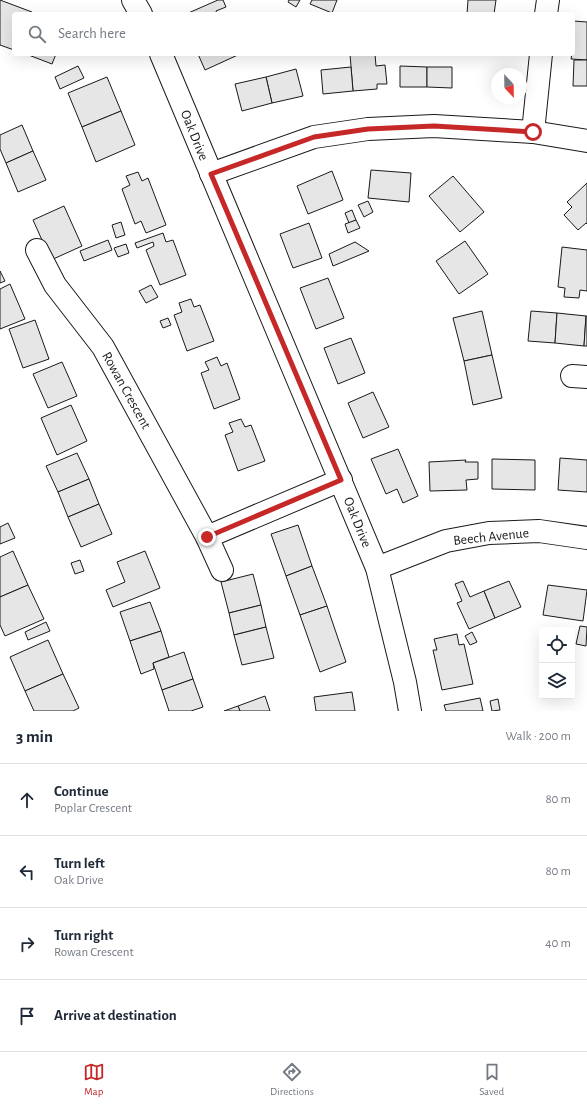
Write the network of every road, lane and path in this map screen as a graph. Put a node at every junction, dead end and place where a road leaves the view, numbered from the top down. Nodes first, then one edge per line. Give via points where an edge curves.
1 (134, 0) edge
2 (548, 0) edge
3 (140, 12) edge
4 (546, 12) edge
5 (162, 56) edge
6 (541, 56) edge
7 (533, 132) junction
8 (587, 141) edge
9 (211, 174) junction
10 (37, 250) dead end
11 (341, 480) junction
12 (207, 537) junction
13 (587, 538) edge
14 (377, 568) junction
15 (222, 570) dead end
16 (410, 711) edge

1 - 3 street
2 - 4 street
5 - 9 street, Oak Drive
6 - 7 street
7 - 8 street
7 - 9 street via 434,126 368,129 314,137
9 - 11 street, Oak Drive
10 - 12 street, Rowan Crescent via 55,285 103,347
11 - 12 street
11 - 14 street, Oak Drive
12 - 15 street, Rowan Crescent
13 - 14 street, Beech Avenue via 539,531 490,533 446,541
14 - 16 street, Oak Drive

